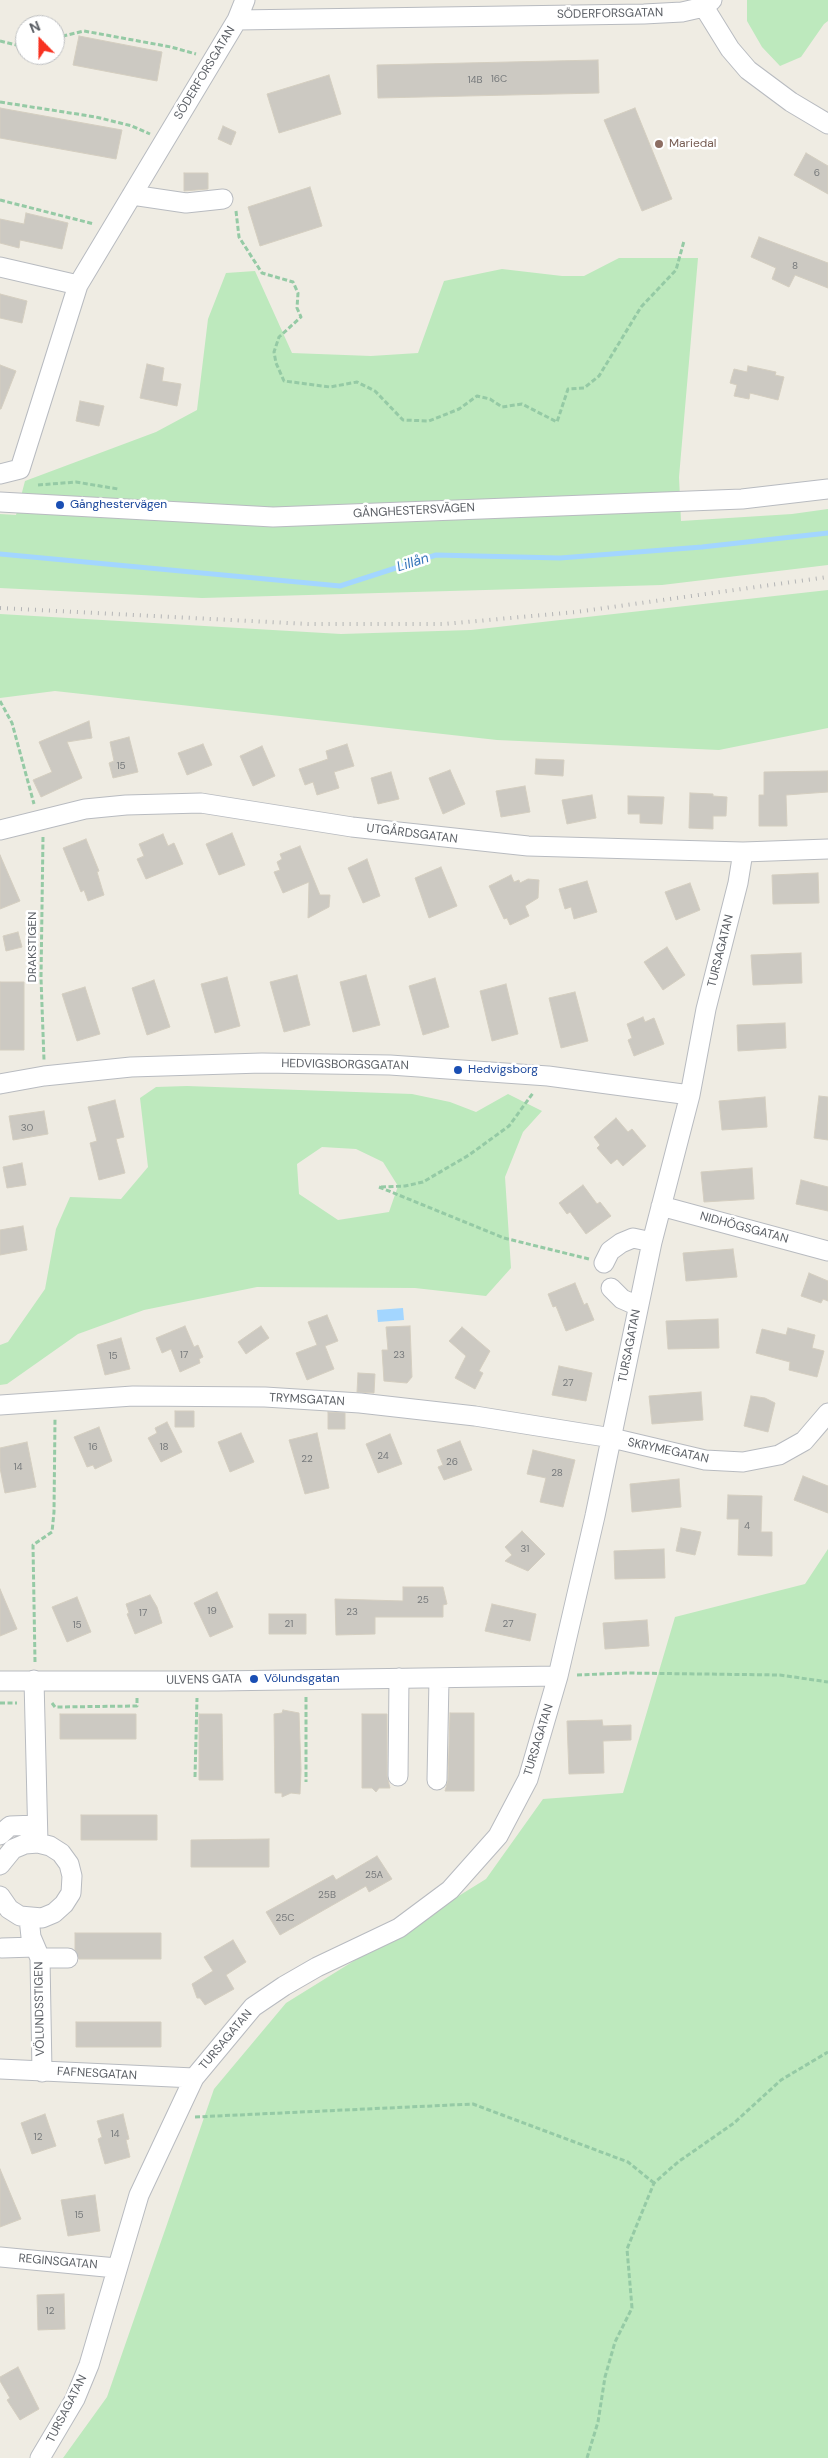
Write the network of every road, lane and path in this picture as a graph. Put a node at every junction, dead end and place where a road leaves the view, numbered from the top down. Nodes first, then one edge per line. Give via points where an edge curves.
1 (245, 0) edge
2 (708, 4) edge
3 (237, 20) junction
4 (65, 36) edge
5 (0, 40) edge
6 (15, 44) edge
7 (214, 59) junction
8 (0, 102) edge
9 (828, 124) edge
10 (165, 140) junction
11 (132, 195) junction
12 (223, 199) joint
13 (0, 200) edge
14 (112, 228) junction
15 (684, 242) dead end
16 (0, 267) edge
17 (78, 285) junction
18 (0, 474) edge
19 (36, 485) dead end
20 (121, 489) dead end
21 (828, 489) edge
22 (0, 502) edge
23 (0, 701) edge
24 (41, 818) junction
25 (0, 830) edge
26 (828, 849) edge
27 (743, 852) junction
28 (44, 1076) junction
29 (548, 1076) junction
30 (0, 1084) edge
31 (690, 1095) junction
32 (661, 1206) junction
33 (652, 1242) junction
34 (828, 1251) edge
35 (604, 1264) joint
36 (611, 1288) dead end
37 (638, 1306) junction
38 (55, 1402) junction
39 (0, 1406) edge
40 (828, 1413) edge
41 (612, 1438) junction
42 (558, 1676) junction
43 (399, 1678) junction
44 (439, 1679) junction
45 (34, 1680) junction
46 (0, 1681) edge
47 (828, 1682) edge
48 (137, 1694) dead end
49 (306, 1694) dead end
50 (197, 1695) dead end
51 (0, 1703) edge
52 (20, 1703) dead end
53 (55, 1707) dead end
54 (398, 1776) dead end
55 (195, 1777) dead end
56 (437, 1780) dead end
57 (306, 1782) dead end
58 (38, 1834) junction
59 (0, 1835) edge
60 (0, 1865) edge
61 (0, 1896) edge
62 (29, 1918) junction
63 (2, 1948) dead end
64 (38, 1952) junction
65 (68, 1958) dead end
66 (828, 2052) edge
67 (0, 2069) edge
68 (42, 2072) junction
69 (194, 2078) junction
70 (174, 2118) junction
71 (654, 2183) junction
72 (0, 2257) edge
73 (116, 2268) junction
74 (40, 2458) edge
75 (587, 2458) edge

1 - 3 street
2 - 3 street, SÖDERFORSGATAN via 682,12 644,14
2 - 9 street via 730,49 748,70
3 - 7 street, SÖDERFORSGATAN
4 - 7 path via 84,31 172,47
5 - 6 path
7 - 10 street, SÖDERFORSGATAN
8 - 10 path via 96,117 132,126
10 - 11 street, SÖDERFORSGATAN
11 - 12 street via 186,203
11 - 14 street, SÖDERFORSGATAN
12 - 15 path via 230,197 234,200 240,237 262,273 292,282 298,292 297,308 301,317 279,337 274,352 284,382 330,387 357,382 375,391 403,420 429,421 459,409 477,396 502,407 522,404 557,422 568,389 584,388 599,376 641,306 676,270
13 - 14 path
14 - 17 street, SÖDERFORSGATAN
16 - 17 street
17 - 18 street, SÖDERFORSGATAN via 20,469
19 - 20 path via 76,482
21 - 22 street, GÅNGHESTERSVÄGEN via 742,499 274,517
23 - 24 path, DRAKSTIGEN via 12,723
24 - 25 street, UTGÅRDSGATAN
24 - 27 street, UTGÅRDSGATAN via 84,809 201,803 361,828 528,846
24 - 28 path, DRAKSTIGEN
26 - 27 street, UTGÅRDSGATAN
27 - 31 street, TURSAGATAN via 706,1009
28 - 29 street, HEDVIGSBORGSGATAN via 131,1067 262,1064 390,1065
28 - 30 street, HEDVIGSBORGSGATAN
29 - 31 street, HEDVIGSBORGSGATAN
29 - 35 path via 524,1102 509,1126 469,1155 423,1182 379,1187 504,1238
31 - 32 street, TURSAGATAN
32 - 33 street, TURSAGATAN
32 - 34 street, NIDHÖGSGATAN
33 - 35 street via 633,1238 621,1243 610,1252
33 - 37 street, TURSAGATAN
36 - 37 street via 622,1299
37 - 41 street, TURSAGATAN
38 - 39 street, TRYMSGATAN
38 - 41 street, TRYMSGATAN via 142,1396 265,1397 350,1402 475,1416
38 - 45 path via 52,1532 33,1545
40 - 41 street, SKRYMEGATAN via 804,1441 779,1455 743,1462 705,1460
41 - 42 street, TURSAGATAN
42 - 44 street, ULVENS GATA
42 - 47 path via 624,1673 780,1675
42 - 69 street, TURSAGATAN via 528,1779 498,1836 450,1890 399,1928 284,1986 253,2008
43 - 44 street, ULVENS GATA
43 - 45 street, ULVENS GATA
43 - 54 street
44 - 56 street
45 - 46 street, ULVENS GATA
45 - 58 street
48 - 53 path via 137,1706
49 - 57 path
50 - 55 path
51 - 52 path
58 - 59 street via 10,1826
58 - 60 street via 13,1849
58 - 62 street via 61,1853 72,1876 70,1893 64,1904 42,1918
61 - 62 street via 9,1909
62 - 64 street, VÖLUNDSSTIGEN via 30,1936
63 - 64 street
64 - 65 street
64 - 68 street, VÖLUNDSSTIGEN
66 - 71 path via 781,2080 734,2123
67 - 68 street, FAFNESGATAN
68 - 69 street, FAFNESGATAN
69 - 70 street, TURSAGATAN
70 - 71 path via 473,2104 628,2162
70 - 73 street, TURSAGATAN via 139,2194
71 - 75 path via 627,2249 632,2308 615,2342
72 - 73 street, REGINSGATAN
73 - 74 street, TURSAGATAN via 89,2365 75,2399

